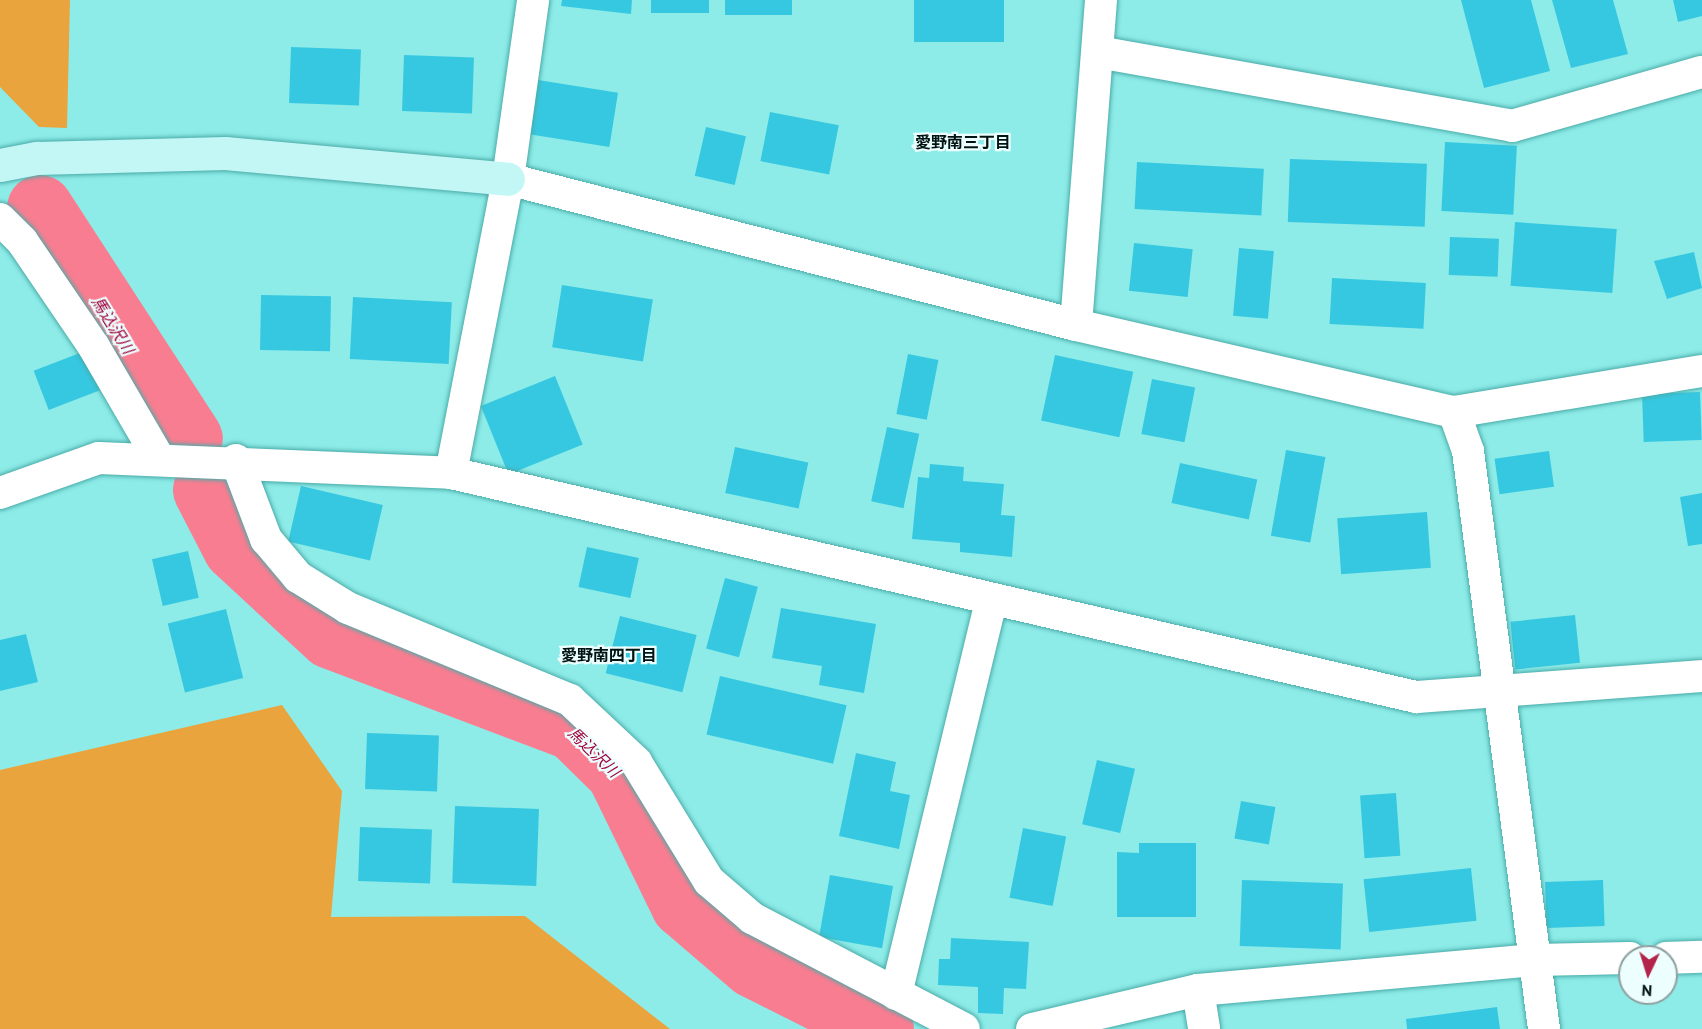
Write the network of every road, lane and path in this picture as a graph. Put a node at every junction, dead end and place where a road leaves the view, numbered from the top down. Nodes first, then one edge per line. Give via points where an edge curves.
1 (533, 0) edge
2 (1101, 0) edge
3 (1098, 52) junction
4 (1702, 72) edge
5 (0, 165) edge
6 (508, 179) junction
7 (0, 219) edge
8 (1076, 325) junction
9 (1702, 371) edge
10 (1454, 412) junction
11 (158, 457) junction
12 (236, 460) junction
13 (451, 473) junction
14 (0, 493) edge
15 (991, 602) junction
16 (1702, 676) edge
17 (1496, 692) junction
18 (1678, 957) edge
19 (1702, 957) edge
20 (1618, 958) edge
21 (1535, 960) junction
22 (1198, 990) junction
23 (896, 994) junction
24 (964, 1029) edge
25 (1032, 1029) edge
26 (1204, 1029) edge
27 (1544, 1029) edge

1 - 6 street
2 - 3 street
3 - 4 street via 1512,126
3 - 8 street
5 - 6 street via 37,158 225,153
6 - 8 street
6 - 13 street
7 - 11 street via 22,241 94,347
8 - 10 street
9 - 10 street
10 - 17 street via 1468,451
11 - 12 street
11 - 14 street via 99,458
12 - 13 street
12 - 23 street via 266,539 298,578 348,608 570,700 636,762 709,881 752,918
13 - 15 street
15 - 17 street via 1416,697
15 - 23 street
16 - 17 street
17 - 21 street
18 - 19 street
20 - 21 street
21 - 22 street
21 - 27 street
22 - 25 street
22 - 26 street
23 - 24 street

